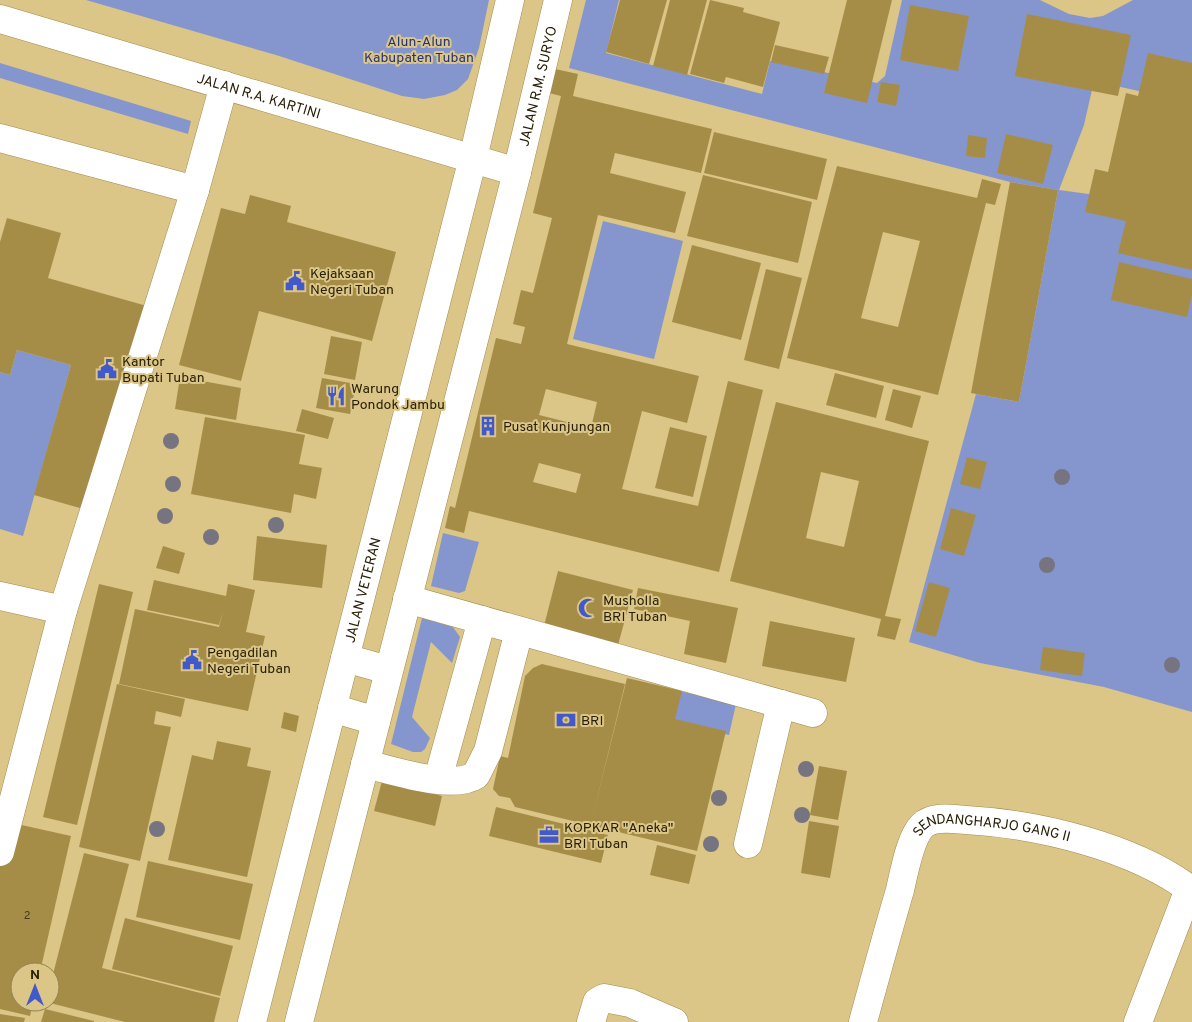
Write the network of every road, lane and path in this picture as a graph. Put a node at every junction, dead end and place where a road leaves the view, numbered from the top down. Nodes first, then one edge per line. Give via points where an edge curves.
1 (510, 0) edge
2 (558, 0) edge
3 (0, 19) edge
4 (224, 85) junction
5 (0, 138) edge
6 (473, 158) junction
7 (517, 172) junction
8 (195, 190) junction
9 (0, 596) edge
10 (407, 599) junction
11 (63, 610) junction
12 (482, 620) junction
13 (519, 631) junction
14 (345, 658) junction
15 (388, 670) junction
16 (781, 704) junction
17 (332, 708) junction
18 (813, 713) dead end
19 (376, 721) junction
20 (365, 764) junction
21 (438, 779) junction
22 (748, 844) dead end
23 (0, 852) edge
24 (1191, 890) edge
25 (252, 1022) edge
26 (298, 1022) edge
27 (591, 1022) edge
28 (674, 1022) edge
29 (863, 1022) edge
30 (1138, 1022) edge

1 - 6 main road
2 - 7 main road, JALAN R.M. SURYO
3 - 4 main road, JALAN R.A. KARTINI
4 - 6 main road, JALAN R.A. KARTINI
4 - 8 main road
5 - 8 main road
6 - 7 main road, JALAN R.A. KARTINI
6 - 14 main road, JALAN VETERAN
7 - 10 main road
8 - 11 main road
9 - 11 main road
10 - 12 main road
10 - 15 main road
11 - 23 main road
12 - 13 main road
12 - 21 main road
13 - 16 main road
13 - 21 main road via 488,751 479,772 462,781
14 - 15 main road
14 - 17 main road, JALAN VETERAN
15 - 19 main road
16 - 18 main road
16 - 22 main road
17 - 19 main road
17 - 25 main road, JALAN VETERAN
19 - 20 main road
20 - 21 main road
20 - 26 main road
24 - 29 main road, SENDANGHARJO GANG II via 1153,867 1063,835 975,820 944,818 928,822 919,830 908,860
24 - 30 main road
27 - 28 main road via 597,1002 601,998 613,998

